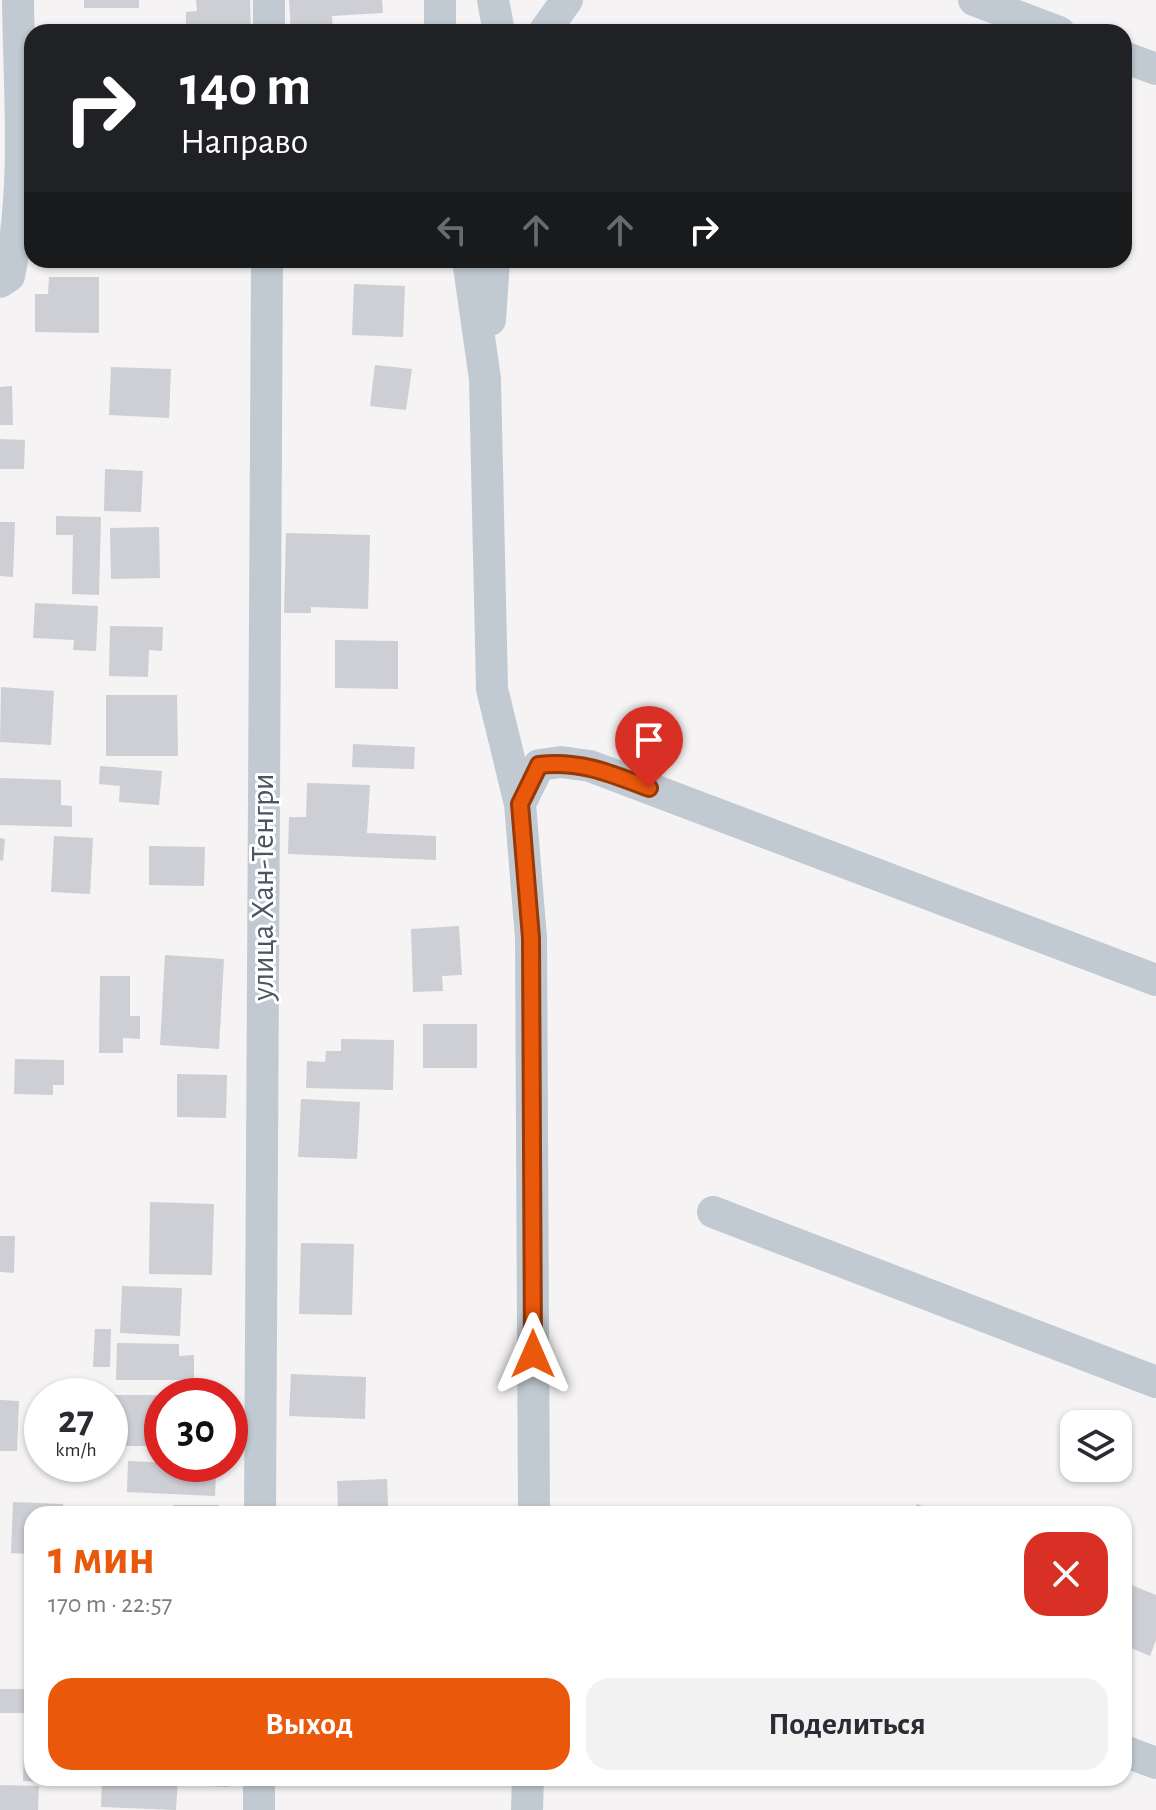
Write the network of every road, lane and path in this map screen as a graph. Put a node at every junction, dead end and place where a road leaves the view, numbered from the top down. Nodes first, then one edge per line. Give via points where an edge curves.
1 (18, 0) edge
2 (269, 0) edge
3 (440, 0) edge
4 (493, 0) edge
5 (567, 0) edge
6 (974, 0) edge
7 (269, 24) edge
8 (440, 24) edge
9 (498, 24) edge
10 (550, 24) edge
11 (1038, 24) edge
12 (1132, 60) edge
13 (1156, 69) edge
14 (267, 268) edge
15 (469, 268) edge
16 (493, 268) edge
17 (0, 282) edge
18 (485, 379) junction
19 (520, 804) junction
20 (1156, 980) edge
21 (713, 1212) dead end
22 (1156, 1382) edge
23 (260, 1506) edge
24 (534, 1506) edge
25 (1132, 1754) edge
26 (1156, 1763) edge
27 (259, 1786) edge
28 (528, 1786) edge
29 (259, 1810) edge
30 (527, 1810) edge

1 - 17 street via 15,244 9,276
2 - 7 street
3 - 8 street
4 - 9 street
5 - 10 street
6 - 11 street
12 - 13 street
14 - 23 street, улица Хан-Тенгри
15 - 18 street
16 - 18 street
18 - 19 street via 492,689
19 - 20 street via 539,765 590,766
19 - 24 street via 531,938
21 - 22 street
25 - 26 street
27 - 29 street
28 - 30 street

